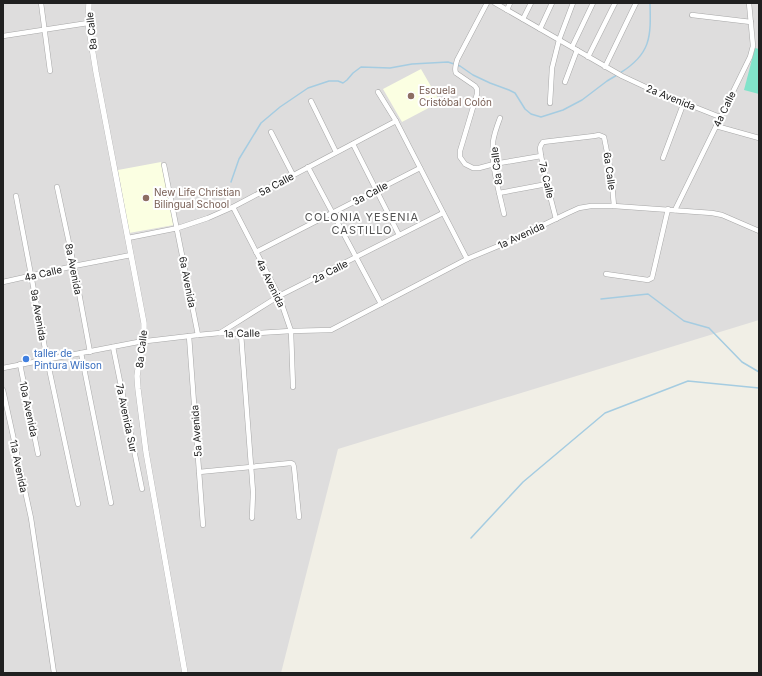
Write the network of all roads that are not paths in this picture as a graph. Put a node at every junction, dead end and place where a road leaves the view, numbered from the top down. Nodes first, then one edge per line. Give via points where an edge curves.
1 (41, 3) edge
2 (89, 3) edge
3 (487, 3) edge
4 (495, 3) edge
5 (510, 3) edge
6 (531, 3) edge
7 (552, 3) edge
8 (574, 3) edge
9 (593, 3) edge
10 (615, 3) edge
11 (636, 3) edge
12 (749, 3) edge
13 (507, 10) junction
14 (692, 15) dead end
15 (523, 19) junction
16 (751, 22) junction
17 (88, 23) junction
18 (44, 29) junction
19 (540, 29) junction
20 (3, 36) edge
21 (559, 40) junction
22 (572, 47) junction
23 (576, 50) junction
24 (588, 57) junction
25 (605, 67) junction
26 (50, 71) dead end
27 (565, 82) dead end
28 (378, 92) dead end
29 (311, 101) dead end
30 (684, 102) junction
31 (550, 103) dead end
32 (500, 118) dead end
33 (720, 118) junction
34 (396, 121) junction
35 (716, 126) junction
36 (271, 132) dead end
37 (759, 138) edge
38 (543, 142) joint
39 (353, 144) junction
40 (336, 152) junction
41 (541, 156) junction
42 (663, 158) dead end
43 (494, 164) junction
44 (164, 165) dead end
45 (308, 167) junction
46 (420, 168) junction
47 (293, 175) junction
48 (546, 184) junction
49 (57, 187) dead end
50 (375, 190) junction
51 (499, 193) junction
52 (16, 196) dead end
53 (614, 206) junction
54 (233, 207) junction
55 (668, 210) junction
56 (675, 210) junction
57 (332, 213) junction
58 (443, 214) junction
59 (504, 214) dead end
60 (556, 219) junction
61 (178, 228) junction
62 (759, 231) edge
63 (399, 235) junction
64 (128, 238) junction
65 (256, 252) junction
66 (131, 255) junction
67 (356, 258) junction
68 (467, 259) junction
69 (74, 266) junction
70 (606, 274) dead end
71 (31, 276) junction
72 (3, 282) edge
73 (279, 296) junction
74 (381, 304) junction
75 (291, 331) junction
76 (220, 333) junction
77 (241, 334) junction
78 (198, 335) junction
79 (189, 336) junction
80 (142, 342) junction
81 (113, 347) junction
82 (90, 352) junction
83 (81, 353) junction
84 (47, 359) junction
85 (20, 364) junction
86 (3, 368) edge
87 (293, 388) dead end
88 (3, 390) edge
89 (38, 454) dead end
90 (251, 468) junction
91 (199, 472) junction
92 (142, 489) dead end
93 (111, 503) dead end
94 (78, 504) dead end
95 (299, 517) dead end
96 (252, 518) dead end
97 (203, 525) dead end
98 (54, 673) edge
99 (185, 673) edge

1 - 18 street
2 - 17 street, 8a Calle
3 - 43 street via 457,60 455,71 477,89 460,157 465,164 473,168
4 - 13 street, 2a Avenida
5 - 13 street
6 - 15 street
7 - 19 street
8 - 21 street
9 - 22 street
10 - 24 street
11 - 25 street
12 - 16 street, 4a Calle
13 - 15 street, 2a Avenida
14 - 16 street
15 - 19 street, 2a Avenida
16 - 33 street, 4a Calle via 752,52
17 - 18 street
17 - 64 street, 8a Calle
18 - 20 street
18 - 26 street
19 - 21 street, 2a Avenida
21 - 22 street, 2a Avenida
21 - 31 street via 552,68
22 - 23 street, 2a Avenida
23 - 24 street, 2a Avenida
23 - 27 street
24 - 25 street, 2a Avenida
25 - 30 street, 2a Avenida
28 - 34 street
29 - 40 street
30 - 33 street, 2a Avenida
30 - 42 street
32 - 43 street, 8a Calle via 494,134
33 - 35 street, 4a Calle
34 - 39 street, 5a Calle
34 - 46 street
35 - 37 street
35 - 56 street, 4a Calle
36 - 47 street
38 - 41 street, 7a Calle via 540,148
38 - 53 street, 6a Calle via 599,135 604,137
39 - 40 street, 5a Calle
39 - 50 street
40 - 45 street, 5a Calle
41 - 43 street
41 - 48 street, 7a Calle
43 - 51 street, 8a Calle
44 - 61 street
45 - 47 street, 5a Calle
45 - 57 street
46 - 50 street, 3a Calle
46 - 58 street
47 - 54 street, 5a Calle
48 - 51 street
48 - 60 street, 7a Calle
49 - 69 street, 8a Avenida
50 - 57 street, 3a Calle
50 - 63 street
51 - 59 street, 8a Calle
52 - 71 street, 9a Avenida
53 - 55 street, 1a Avenida
53 - 60 street, 1a Avenida via 582,207
54 - 61 street, 5a Calle
54 - 65 street, 4a Avenida
55 - 56 street, 1a Avenida
55 - 70 street via 652,278 648,280
56 - 62 street, 1a Avenida via 717,214
57 - 65 street, 3a Calle
57 - 67 street
58 - 63 street, 2a Calle
58 - 68 street
60 - 68 street, 1a Avenida
61 - 64 street, 5a Calle
61 - 78 street, 6a Avenida
63 - 67 street, 2a Calle
64 - 66 street, 8a Calle
65 - 73 street, 4a Avenida
66 - 69 street, 4a Calle
66 - 80 street, 8a Calle via 144,322
67 - 73 street, 2a Calle
67 - 74 street
68 - 74 street, 1a Calle
69 - 71 street, 4a Calle
69 - 82 street, 8a Avenida
71 - 72 street, 4a Calle
71 - 84 street, 9a Avenida
73 - 75 street, 4a Avenida
73 - 76 street, 2a Calle
74 - 75 street, 1a Calle via 331,330
75 - 77 street, 1a Calle
75 - 87 street, 4a Avenida
76 - 77 street, 1a Calle
76 - 78 street, 1a Calle
77 - 90 street
78 - 79 street, 1a Calle
79 - 80 street, 1a Calle
79 - 91 street, 5a Avenida
80 - 81 street, 1a Calle
80 - 99 street, 8a Calle via 137,376 146,452
81 - 82 street, 1a Calle
81 - 92 street, 7a Avenida Sur
82 - 83 street, 1a Calle
83 - 84 street, 1a Calle
83 - 93 street
84 - 85 street, 1a Calle
84 - 94 street, 9a Avenida
85 - 86 street, 1a Calle
85 - 89 street, 10a Avenida
88 - 98 street, 11a Avenida via 31,518
90 - 91 street
90 - 95 street via 293,464
90 - 96 street
91 - 97 street, 5a Avenida

